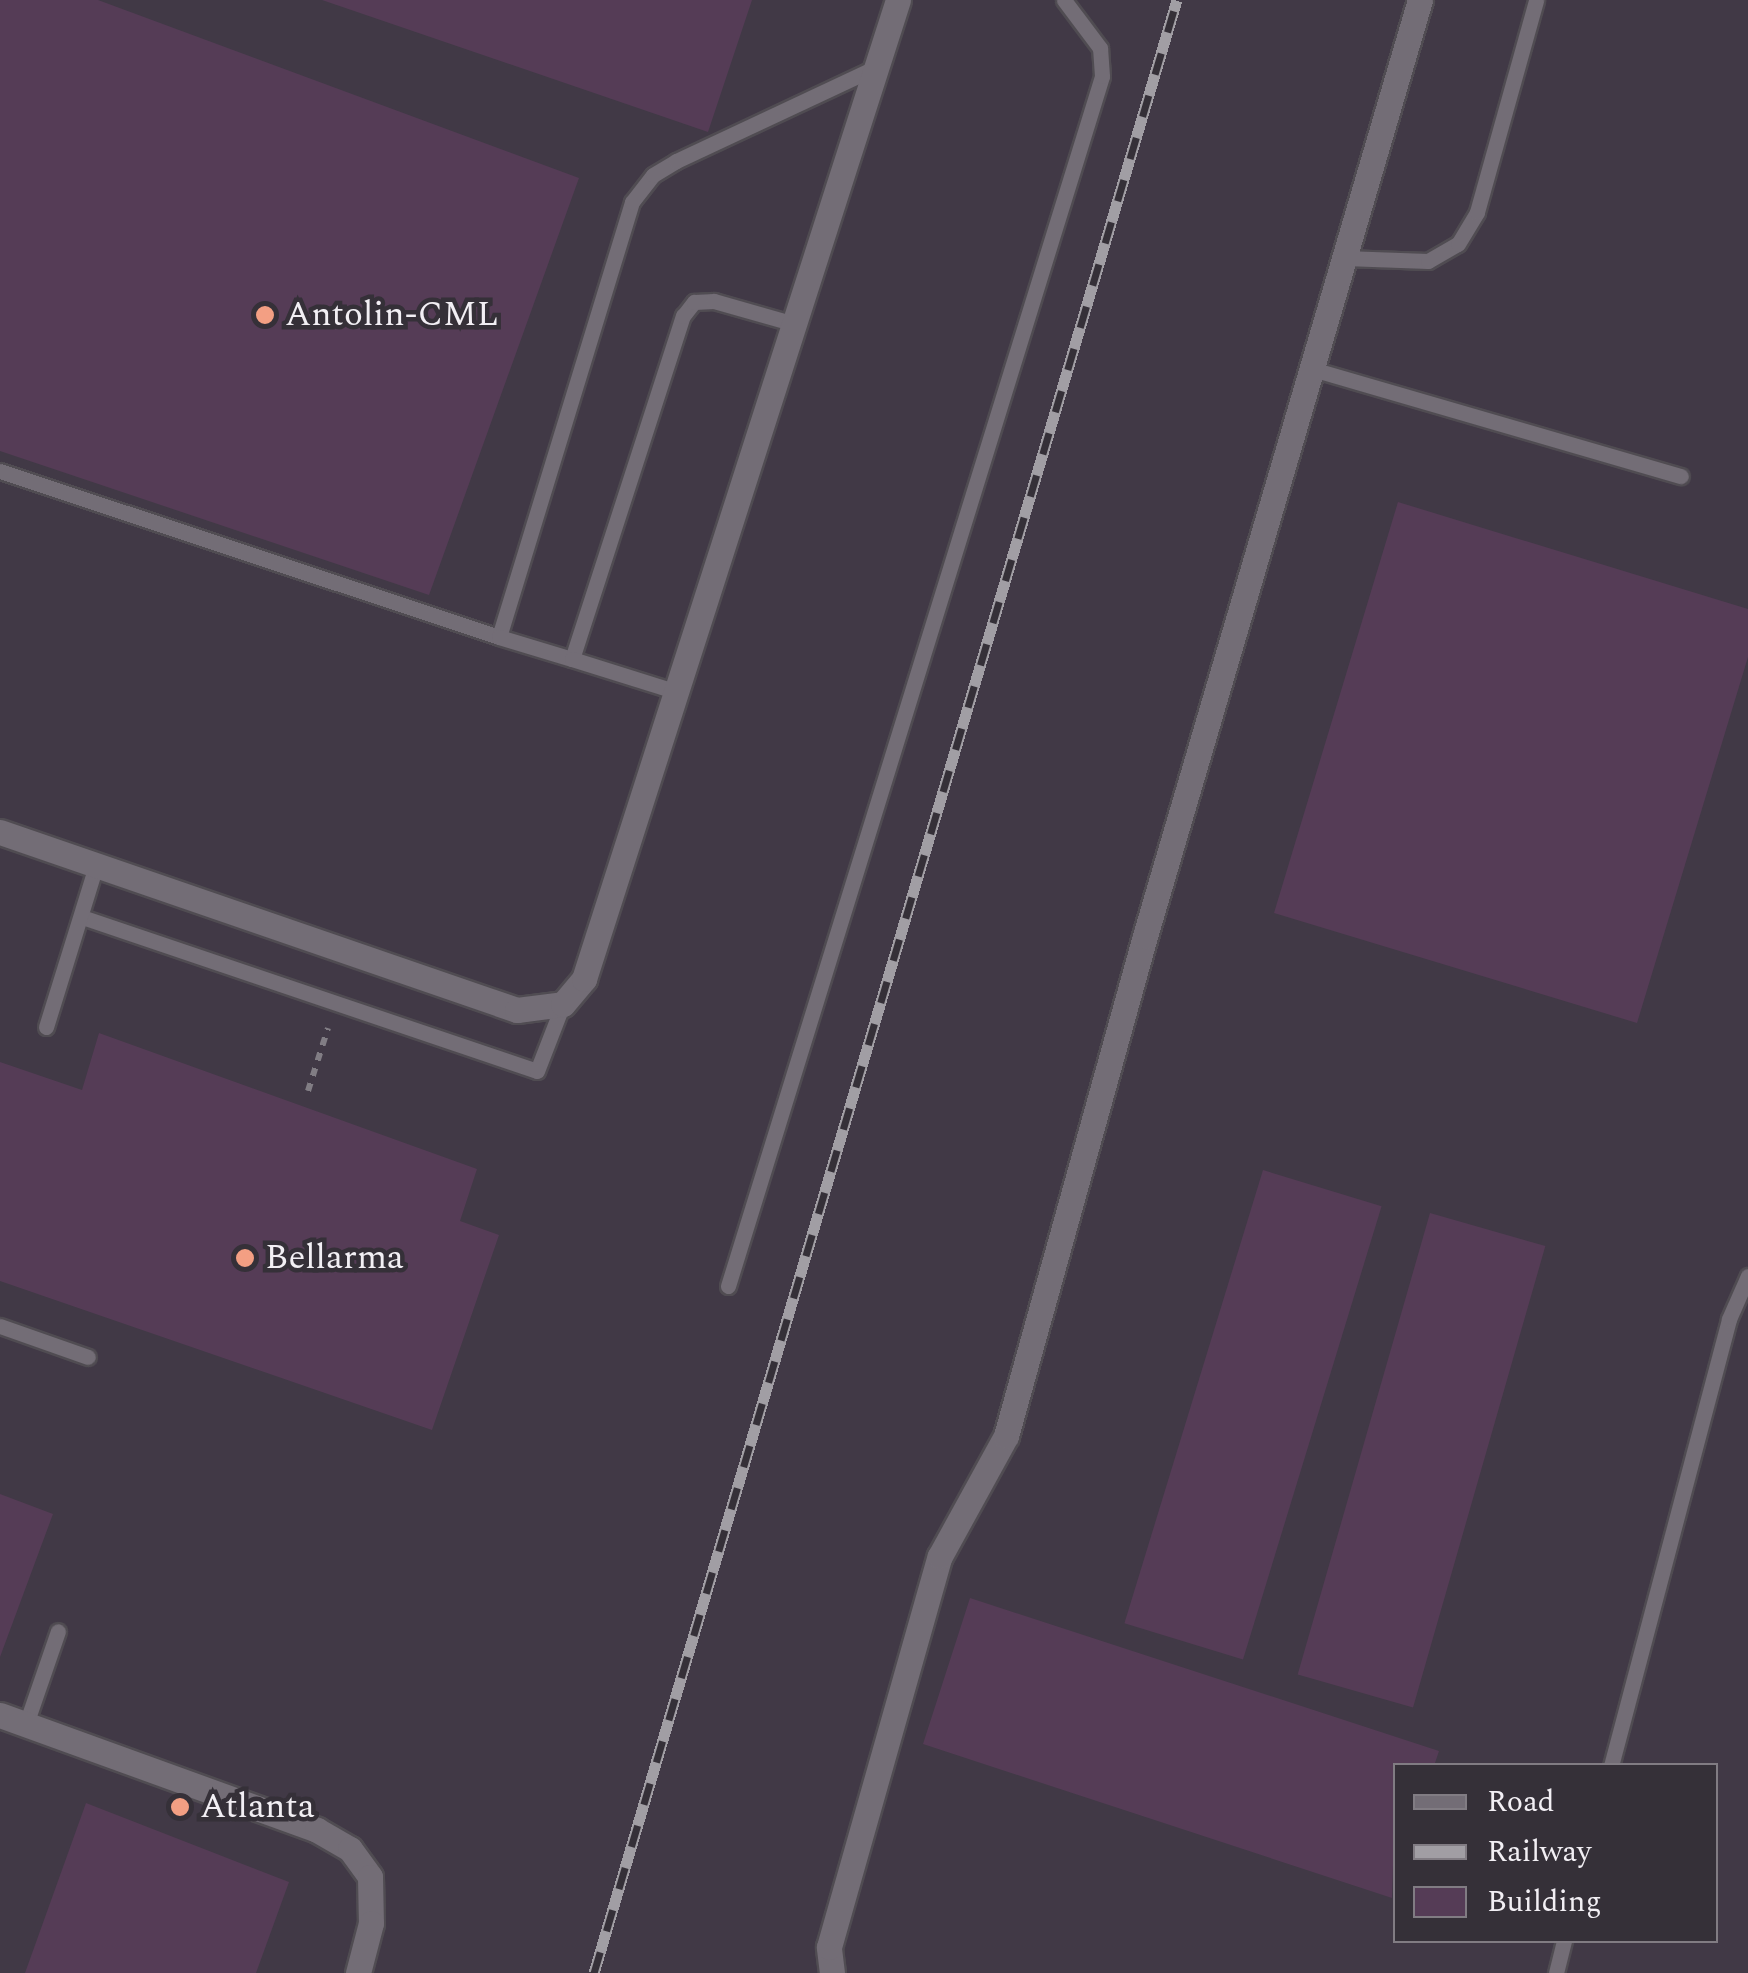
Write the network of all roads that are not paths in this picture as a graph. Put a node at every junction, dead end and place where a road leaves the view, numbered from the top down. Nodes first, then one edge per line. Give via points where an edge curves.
1 (1064, 0) edge
2 (1420, 0) edge
3 (1536, 0) edge
4 (896, 1) edge
5 (877, 67) junction
6 (1344, 258) junction
7 (798, 326) junction
8 (1312, 369) junction
9 (0, 471) edge
10 (1680, 476) dead end
11 (499, 636) junction
12 (572, 658) junction
13 (677, 692) junction
14 (0, 832) edge
15 (96, 865) junction
16 (82, 917) junction
17 (563, 1004) junction
18 (46, 1027) dead end
19 (1747, 1274) edge
20 (728, 1286) dead end
21 (0, 1326) edge
22 (88, 1357) dead end
23 (58, 1632) dead end
24 (0, 1715) edge
25 (26, 1724) junction
26 (1612, 1763) edge
27 (1563, 1943) edge
28 (358, 1973) edge
29 (832, 1973) edge
30 (1556, 1973) edge

1 - 20 lane via 1100,48 1102,76
2 - 6 street
3 - 6 lane via 1477,212 1458,244 1428,261
4 - 5 street
5 - 7 street
5 - 11 lane via 676,161 632,202
6 - 8 street
7 - 12 lane via 714,300 694,302 683,316
7 - 13 street
8 - 10 lane
8 - 29 street via 1006,1436 940,1556 830,1947
9 - 11 lane
11 - 12 lane
12 - 13 lane
13 - 17 street via 584,979
14 - 15 street
15 - 16 lane
15 - 17 street via 516,1010
16 - 17 lane via 538,1071
16 - 18 lane
19 - 26 lane via 1729,1319
21 - 22 lane
23 - 25 lane
24 - 25 street
25 - 28 street via 317,1830 350,1848 370,1877 371,1923
27 - 30 lane

